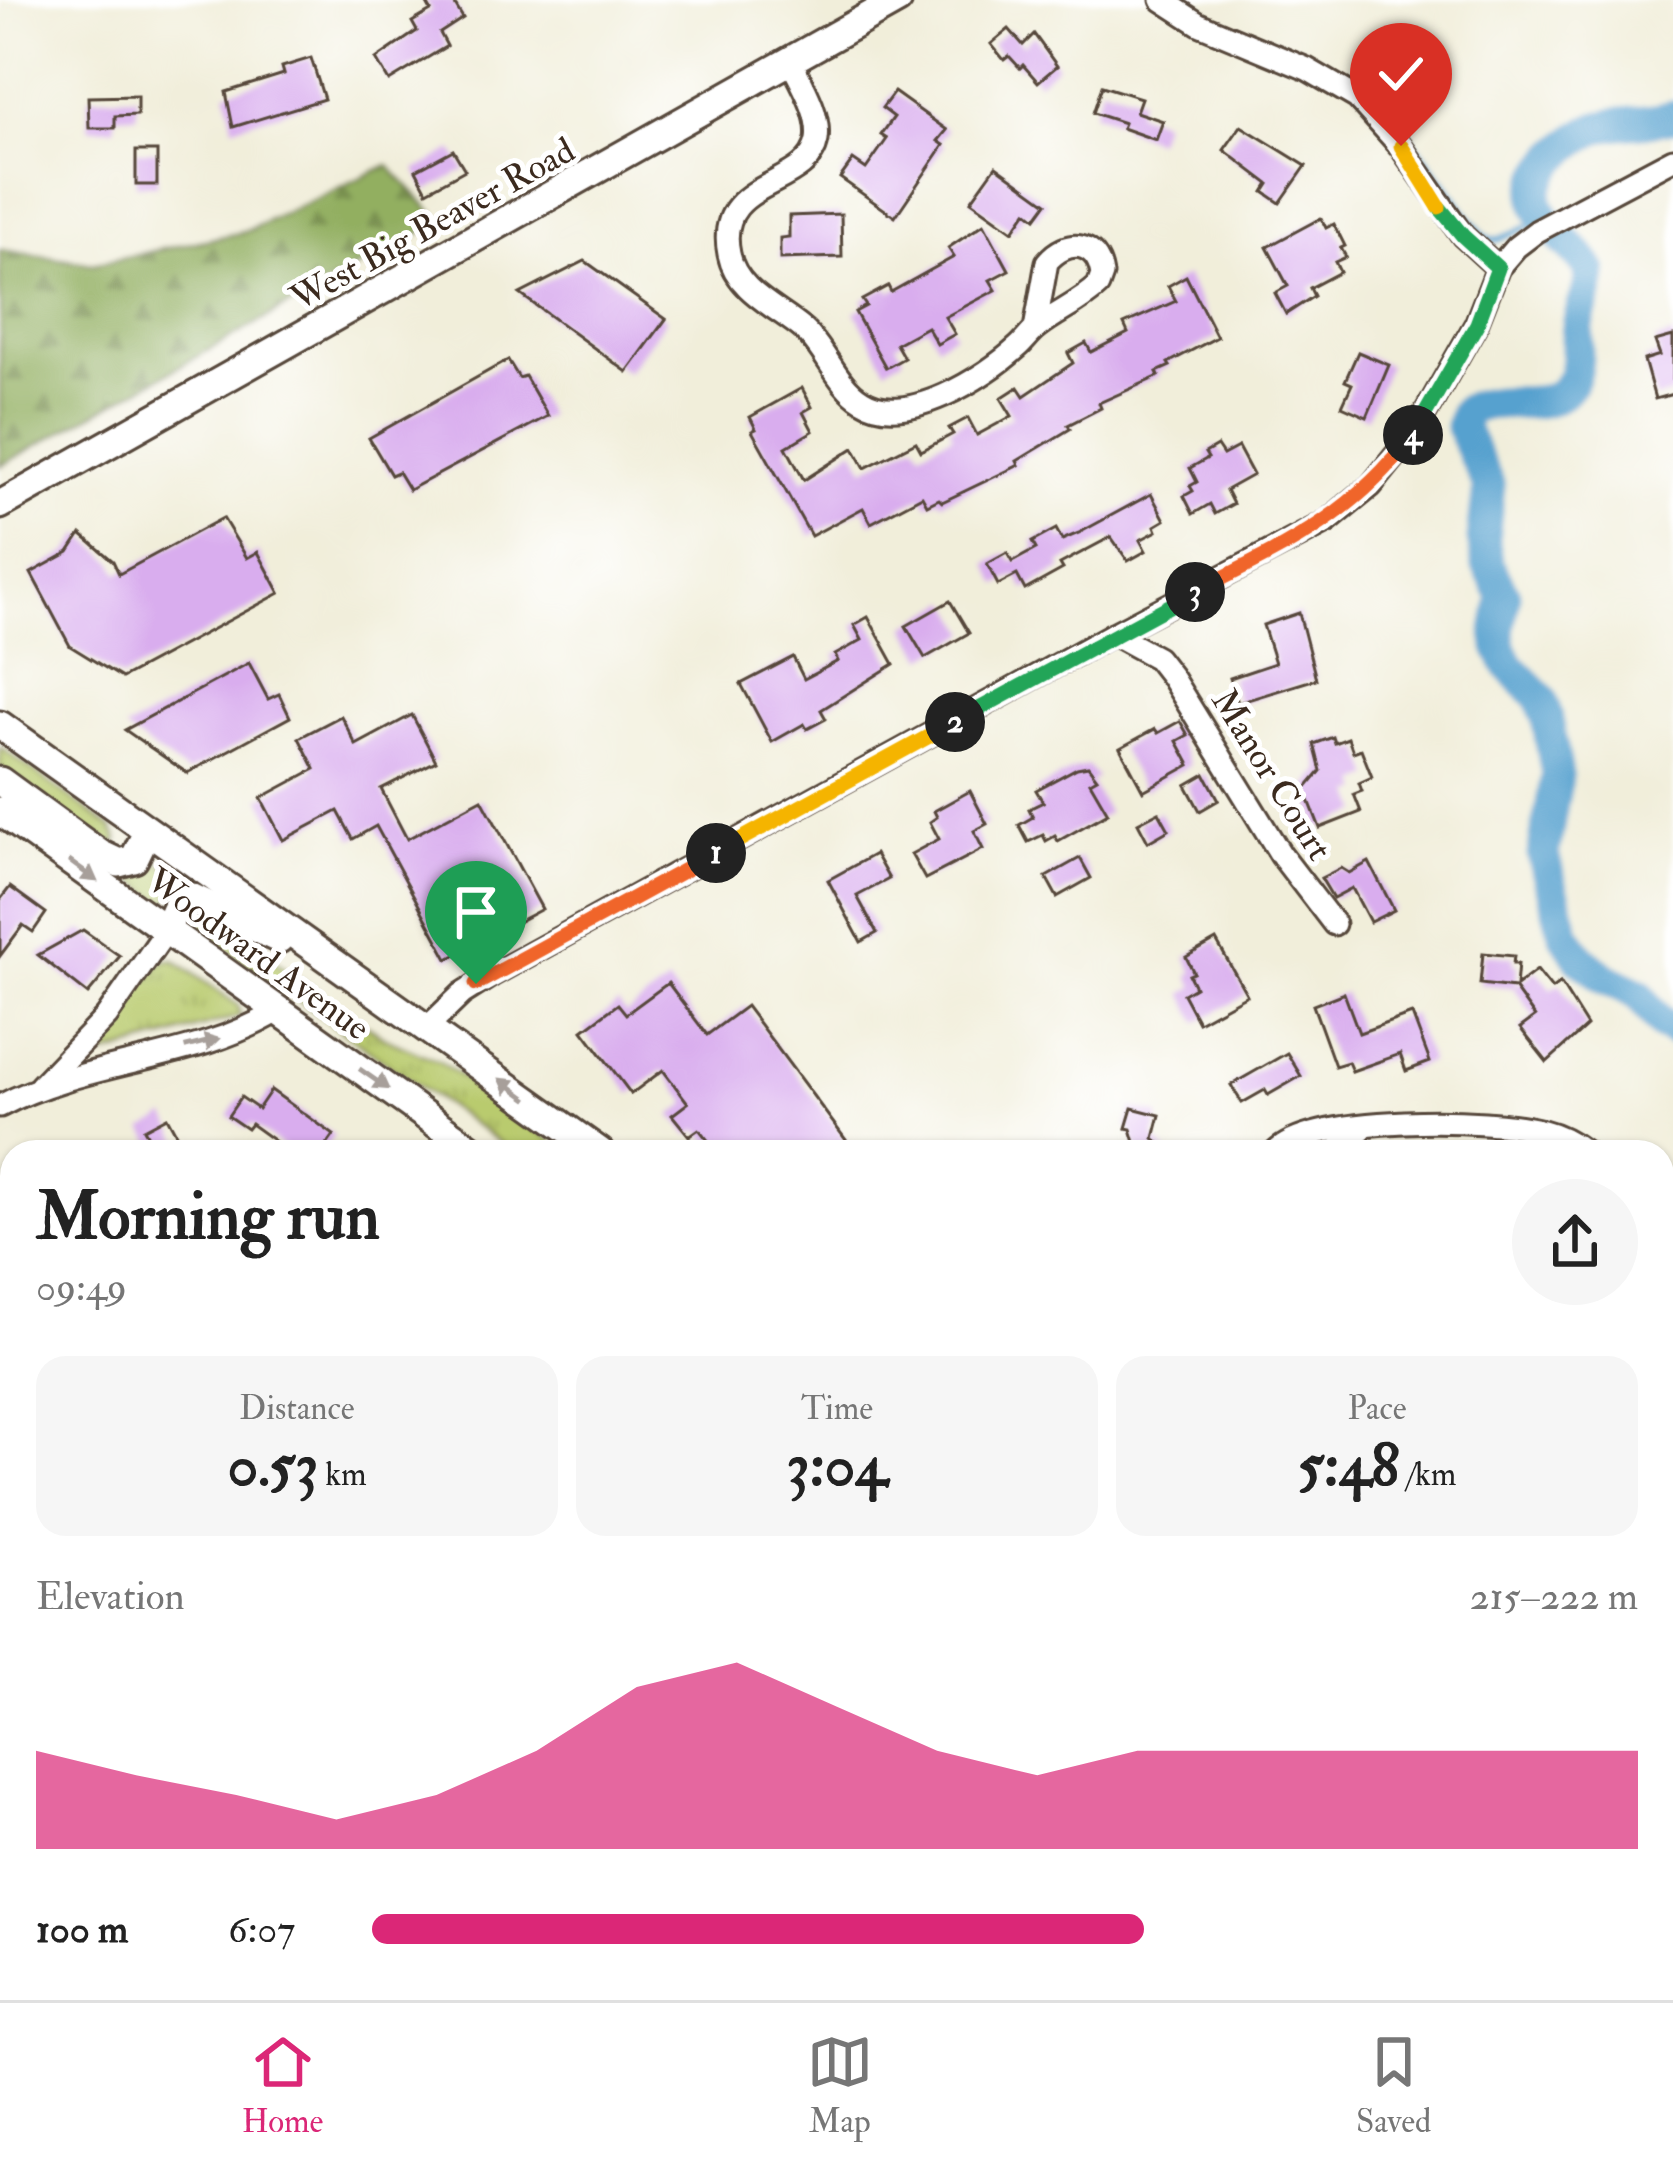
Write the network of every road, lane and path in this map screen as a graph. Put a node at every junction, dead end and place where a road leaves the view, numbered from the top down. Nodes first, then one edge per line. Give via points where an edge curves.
1 (898, 0) edge
2 (1162, 0) edge
3 (791, 62) junction
4 (1673, 159) edge
5 (1498, 268) junction
6 (1035, 329) dead end
7 (0, 505) edge
8 (1162, 609) junction
9 (1113, 634) junction
10 (1157, 658) junction
11 (0, 725) edge
12 (0, 781) edge
13 (0, 811) edge
14 (147, 832) junction
15 (1334, 924) dead end
16 (166, 931) junction
17 (322, 956) junction
18 (278, 1011) junction
19 (426, 1029) junction
20 (40, 1086) junction
21 (0, 1106) edge
22 (1367, 1126) junction
23 (459, 1140) edge
24 (583, 1140) edge
25 (1297, 1140) edge
26 (1349, 1140) edge
27 (1562, 1140) edge

1 - 3 main road, West Big Beaver Road
2 - 5 street via 1358,98 1401,146 1442,212
3 - 6 street via 817,142 810,156 741,202 727,249 738,279 810,335 860,399 879,407 944,395
3 - 7 main road, West Big Beaver Road
4 - 5 street via 1538,231
5 - 8 street via 1444,384 1381,476 1307,536
8 - 9 street
8 - 10 street
9 - 10 street, Manor Court
9 - 19 street via 492,975
10 - 15 street, Manor Court via 1280,855
11 - 14 main road, Woodward Avenue
12 - 14 main road via 119,862 134,859
13 -> 16 main road, Woodward Avenue
14 - 17 main road, Woodward Avenue
16 - 17 main road via 173,909 191,897
16 - 18 main road, Woodward Avenue
16 - 20 street via 107,1016
17 - 19 main road, Woodward Avenue
20 -> 18 street via 232,1035
18 -> 23 main road, Woodward Avenue
24 -> 19 main road, Woodward Avenue
20 - 21 street
22 - 25 street
22 - 26 street
22 - 27 street via 1508,1125

